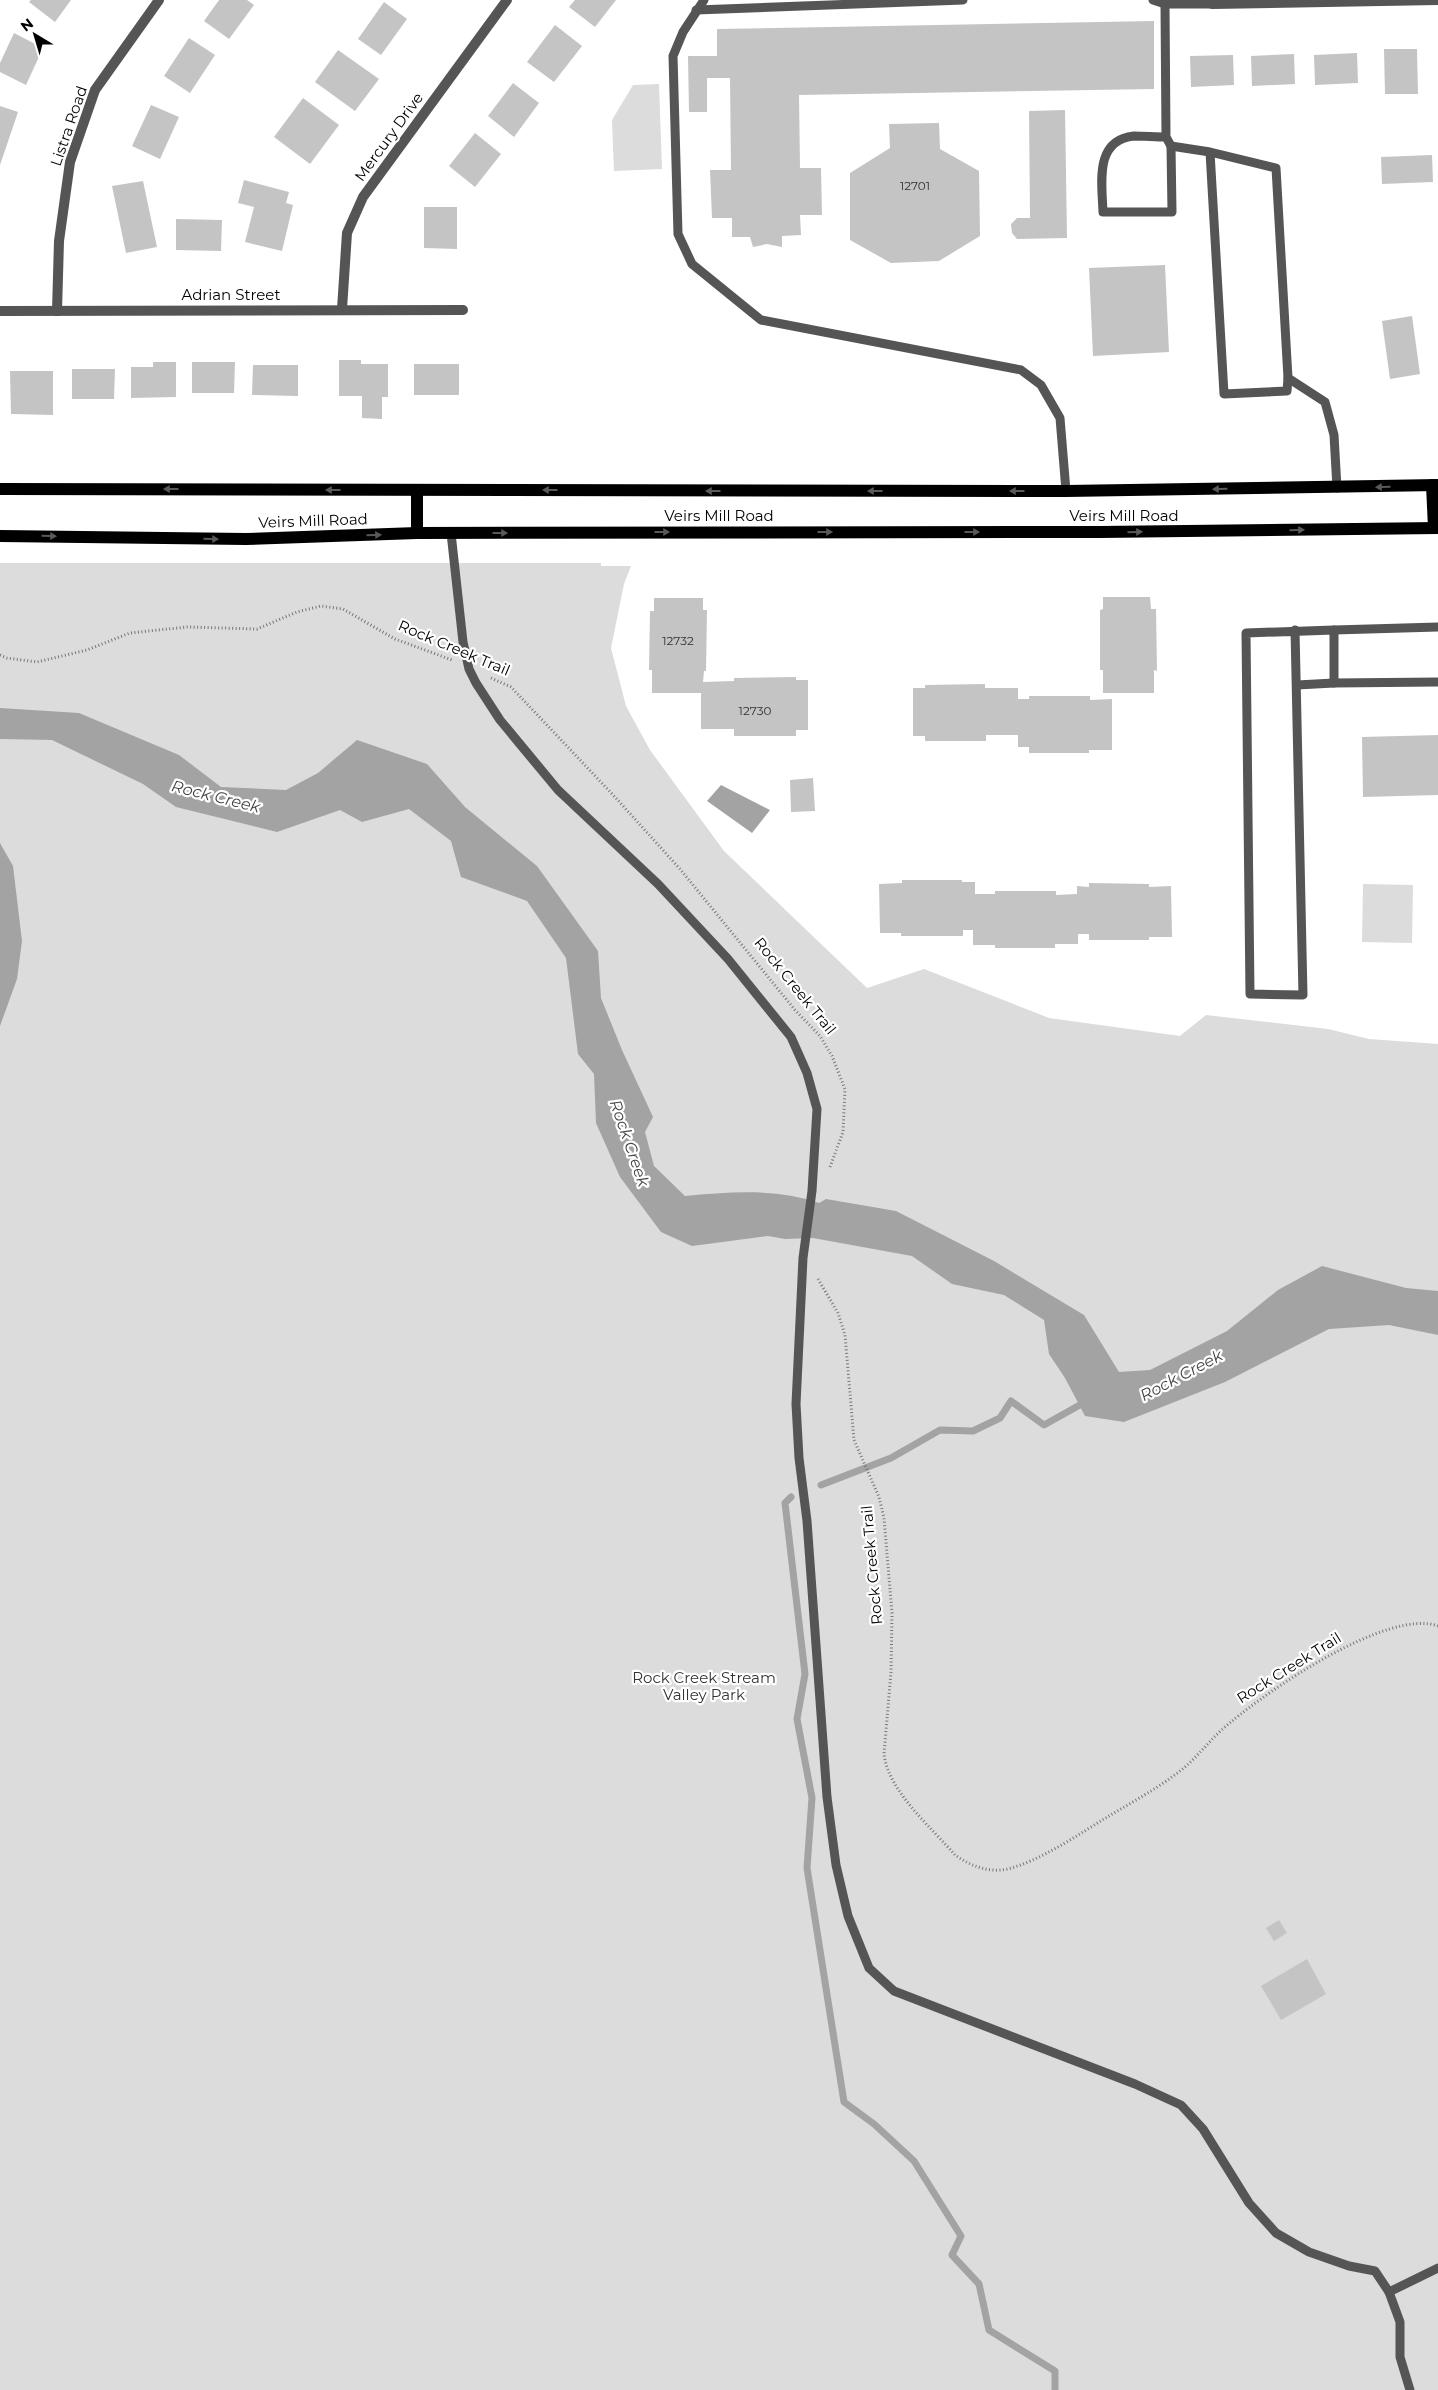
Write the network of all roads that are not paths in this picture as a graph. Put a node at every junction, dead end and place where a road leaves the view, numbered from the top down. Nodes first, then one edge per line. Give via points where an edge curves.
1 (159, 0) edge
2 (507, 0) edge
3 (704, 0) edge
4 (962, 0) edge
5 (1153, 0) edge
6 (1438, 0) edge
7 (1165, 4) junction
8 (1212, 4) joint
9 (696, 10) junction
10 (1166, 137) junction
11 (1171, 146) junction
12 (1210, 152) junction
13 (342, 309) junction
14 (463, 310) dead end
15 (0, 311) edge
16 (57, 311) junction
17 (1288, 378) junction
18 (1435, 485) edge
19 (1336, 488) junction
20 (0, 489) edge
21 (417, 490) junction
22 (1066, 491) junction
23 (1436, 528) edge
24 (451, 533) junction
25 (418, 534) junction
26 (0, 536) edge
27 (1438, 627) edge
28 (1295, 630) junction
29 (1334, 630) junction
30 (1438, 682) edge
31 (1334, 683) junction
32 (1297, 684) junction
33 (1438, 2268) edge
34 (1389, 2292) junction
35 (1410, 2390) edge

1 - 16 street, Listra Road via 95,90 70,162 59,241
2 - 13 street, Mercury Drive via 363,197 347,233
3 - 9 lane
4 - 9 lane
5 - 7 lane
6 - 8 street
7 - 8 lane
7 - 10 lane
9 - 22 lane via 673,56 678,234 692,264 761,320 1021,370 1041,385 1060,418
10 - 11 lane
10 - 11 lane via 1133,136 1117,142 1106,154 1101,166 1103,212 1172,212
11 - 12 lane
12 - 17 lane via 1276,168
12 - 17 lane via 1224,394 1287,392
13 - 14 street, Adrian Street
13 - 16 street, Adrian Street
15 - 16 street, Adrian Street
17 - 19 lane via 1326,402 1334,435
18 -> 19 main road, Veirs Mill Road
18 - 23 main road
19 -> 22 main road, Veirs Mill Road
21 -> 20 main road, Veirs Mill Road
22 -> 21 main road, Veirs Mill Road
21 - 25 main road
24 -> 23 main road, Veirs Mill Road
24 - 25 main road, Veirs Mill Road
24 - 34 lane via 462,642 469,668 500,720 558,790 658,884 722,952 791,1037 807,1073 817,1109 812,1194 804,1242 796,1404 836,1865 848,1916 869,1968 894,1992 1181,2105 1203,2129 1249,2203 1276,2233 1309,2252 1375,2271
26 -> 25 main road, Veirs Mill Road via 246,539
27 - 29 lane
28 - 29 lane
28 - 32 lane
28 - 32 lane via 1246,633 1250,994 1303,995
29 - 31 lane
30 - 31 lane
31 - 32 lane
33 - 34 lane
34 - 35 lane via 1400,2322 1400,2357

